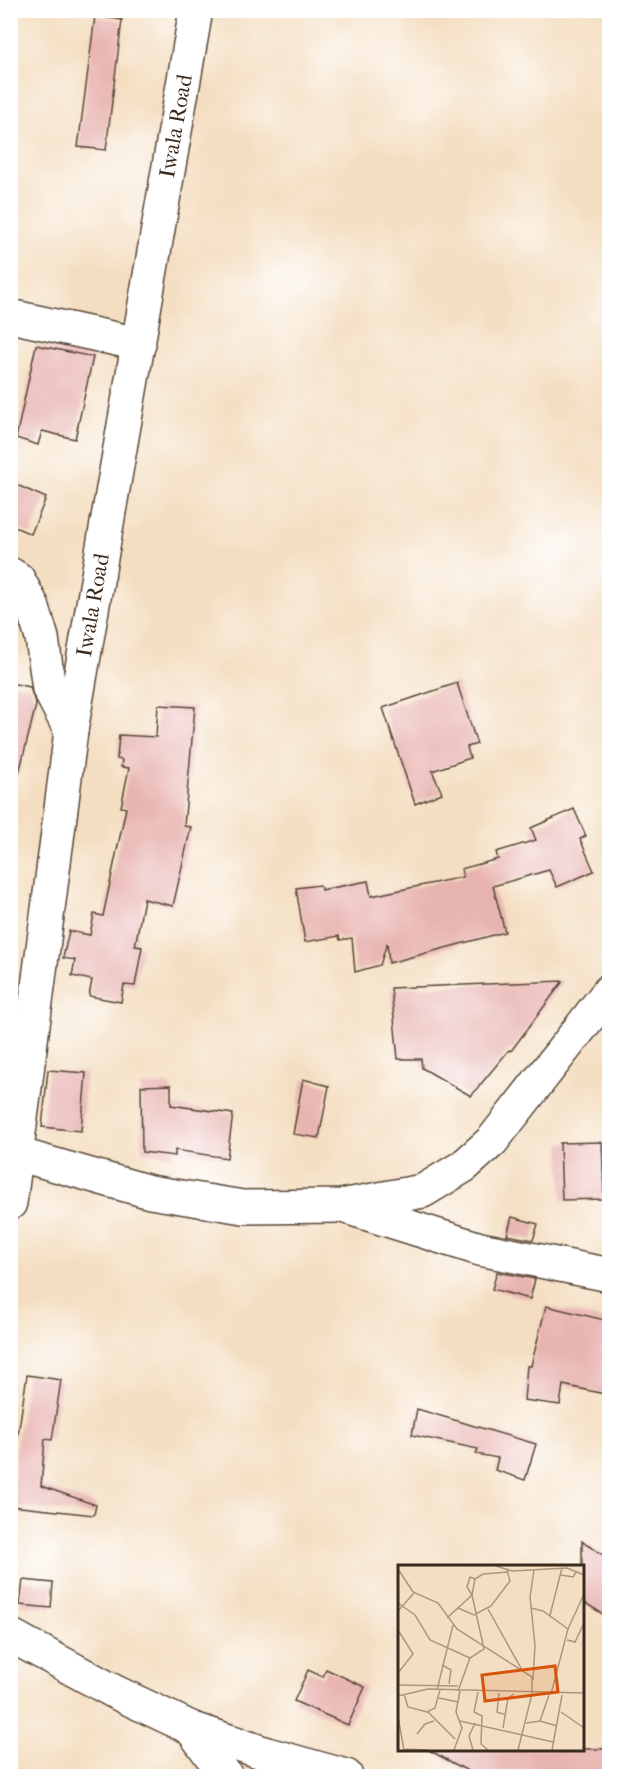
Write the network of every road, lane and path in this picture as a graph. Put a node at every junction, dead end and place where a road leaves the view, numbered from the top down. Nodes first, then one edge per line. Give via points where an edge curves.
1 (196, 10) edge
2 (10, 316) edge
3 (139, 344) junction
4 (10, 574) edge
5 (71, 731) junction
6 (609, 990) edge
7 (14, 1153) edge
8 (10, 1203) edge
9 (342, 1206) junction
10 (609, 1275) edge
11 (10, 1635) edge
12 (191, 1728) junction
13 (226, 1776) edge
14 (346, 1776) edge

1 - 3 street, Iwala Road
2 - 3 street
3 - 5 street, Iwala Road
4 - 5 street via 18,579 32,605 42,638 49,689
5 - 7 street, Iwala Road
6 - 9 street via 492,1141 464,1166 423,1191
7 - 8 street, Iwala Road
7 - 9 street via 150,1192 243,1207
9 - 10 street via 480,1249
11 - 12 street
12 - 13 street
12 - 14 street

